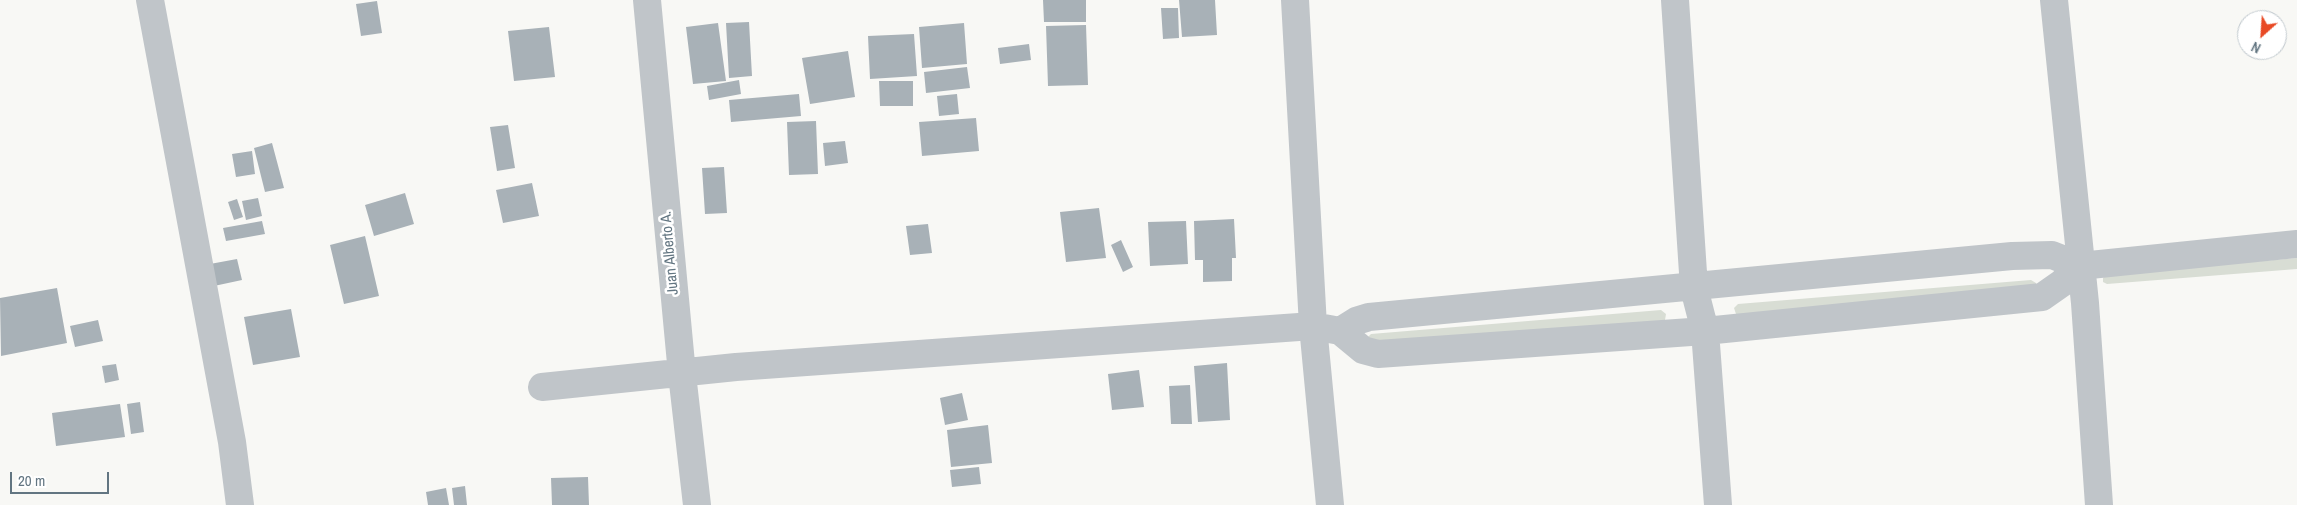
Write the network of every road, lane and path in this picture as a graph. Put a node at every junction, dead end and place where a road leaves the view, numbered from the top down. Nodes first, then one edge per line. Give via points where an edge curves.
1 (150, 0) edge
2 (647, 0) edge
3 (1295, 0) edge
4 (1675, 0) edge
5 (2054, 0) edge
6 (2297, 244) edge
7 (2080, 266) junction
8 (1694, 288) junction
9 (1313, 326) junction
10 (1340, 331) junction
11 (1705, 331) junction
12 (682, 374) junction
13 (542, 387) dead end
14 (240, 505) edge
15 (697, 505) edge
16 (1330, 505) edge
17 (1718, 505) edge
18 (2099, 505) edge

1 - 14 street via 232,442
2 - 12 street, Juan Alberto A.
3 - 9 street
4 - 8 street
5 - 7 street
6 - 7 street
7 - 8 street via 2052,255 2012,256
7 - 11 street via 2042,297
7 - 18 street
8 - 10 street via 1369,317
8 - 11 street
9 - 10 street
9 - 12 street via 736,367
9 - 16 street
10 - 11 street via 1363,350 1378,354
11 - 17 street
12 - 13 street
12 - 15 street, Juan Alberto A.

